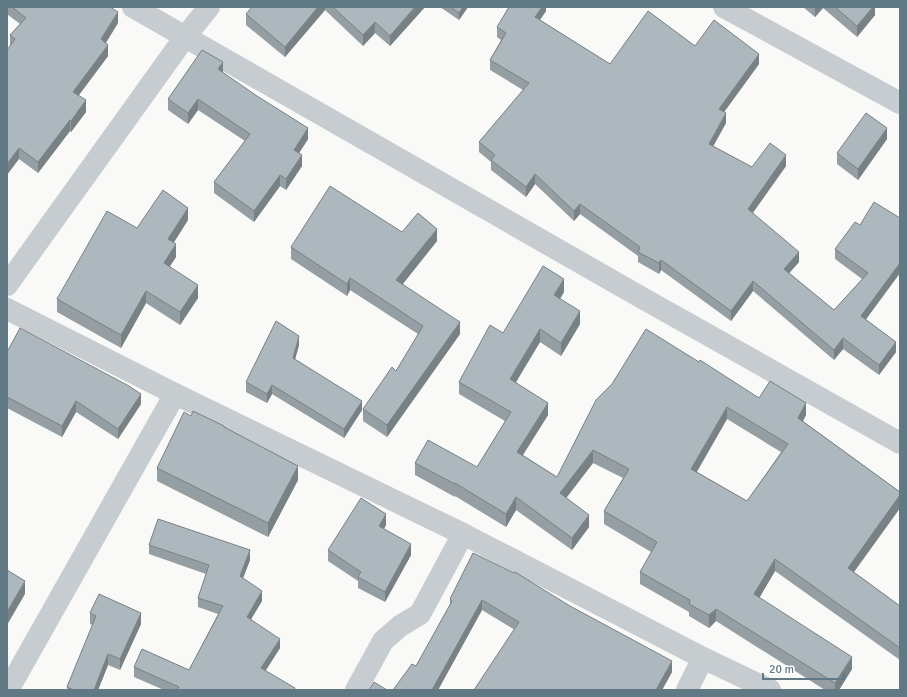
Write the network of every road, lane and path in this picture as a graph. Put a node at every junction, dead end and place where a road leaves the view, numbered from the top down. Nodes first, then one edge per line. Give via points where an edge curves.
1 (133, 7) edge
2 (210, 7) edge
3 (724, 7) edge
4 (184, 37) junction
5 (900, 103) edge
6 (7, 284) edge
7 (7, 309) edge
8 (175, 394) junction
9 (900, 443) edge
10 (463, 534) junction
11 (703, 658) junction
12 (8, 690) edge
13 (356, 690) edge
14 (687, 690) edge
15 (770, 690) edge

1 - 4 street
2 - 4 street
3 - 5 street
4 - 6 street
4 - 9 street
7 - 8 street
8 - 10 street
8 - 12 street
10 - 11 street
10 - 13 street via 420,614 400,626 383,641
11 - 14 street
11 - 15 street

